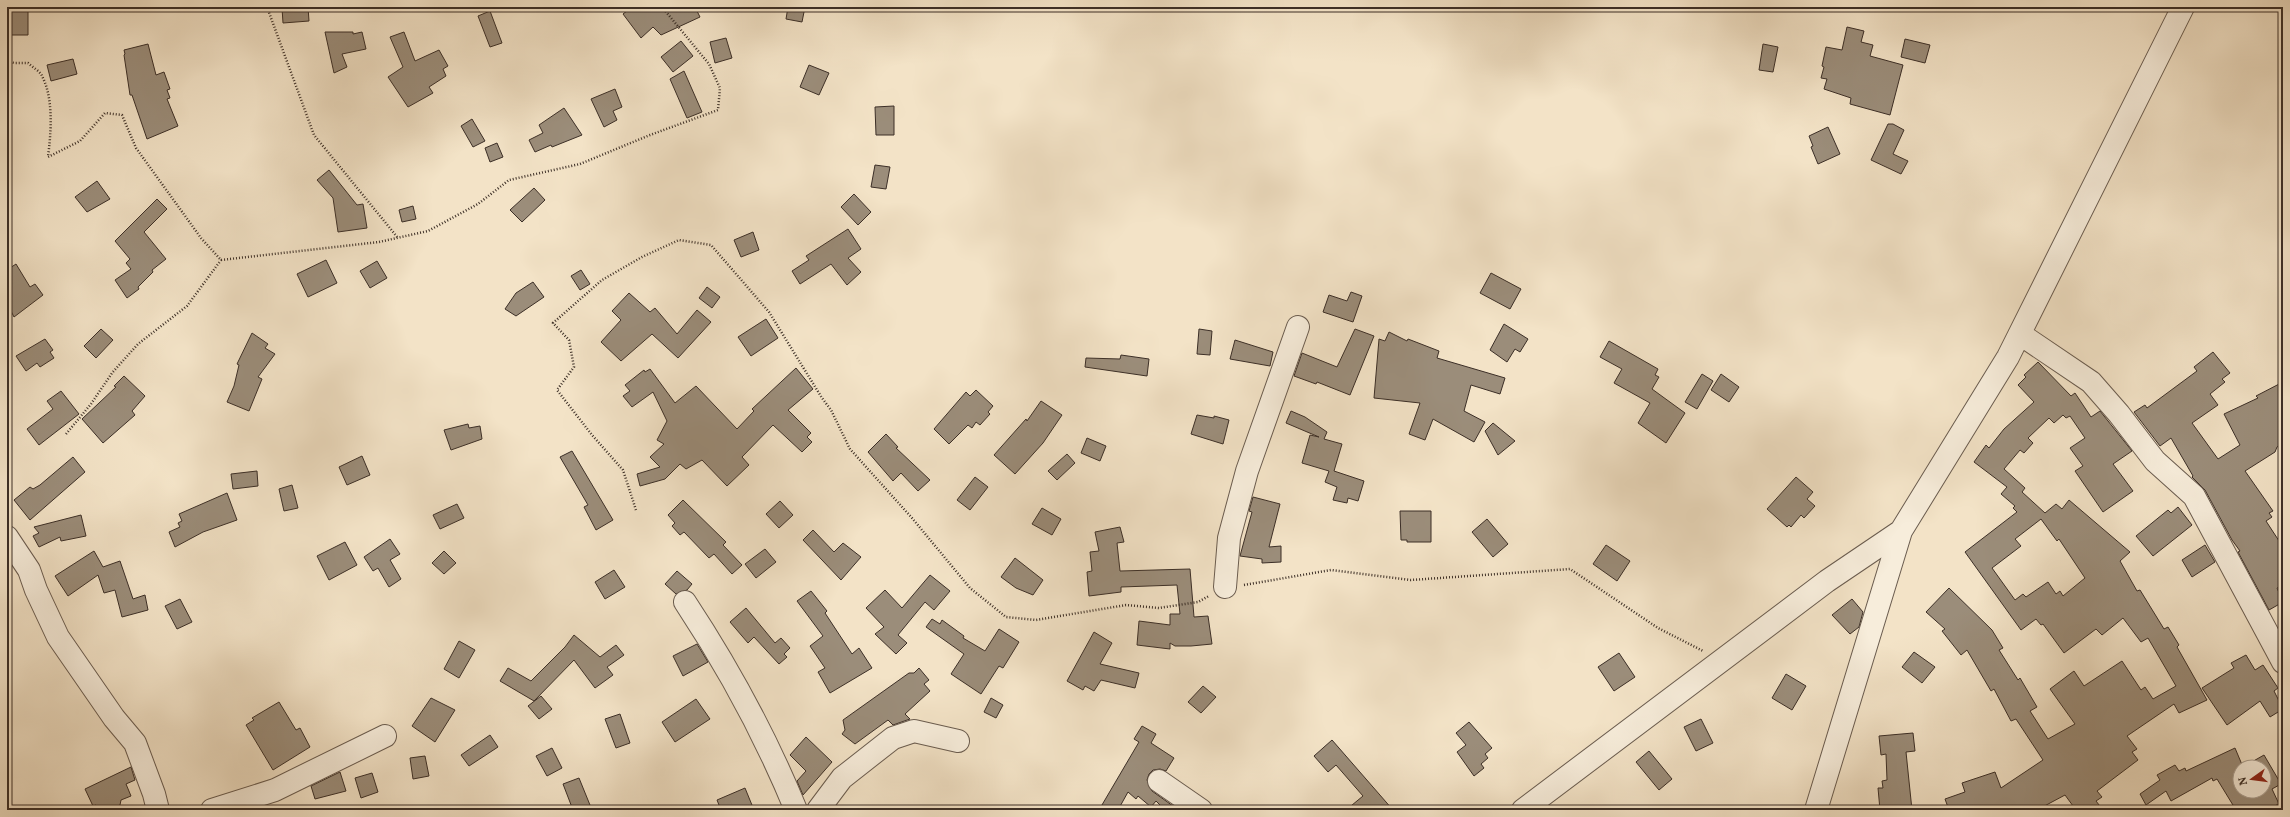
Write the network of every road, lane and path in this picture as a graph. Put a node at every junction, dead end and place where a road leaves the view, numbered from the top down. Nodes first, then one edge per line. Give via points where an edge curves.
1 (267, 7) edge
2 (662, 7) edge
3 (2183, 7) edge
4 (7, 61) edge
5 (398, 238) junction
6 (221, 260) junction
7 (1298, 327) dead end
8 (2020, 334) junction
9 (66, 434) dead end
10 (636, 510) dead end
11 (1901, 531) junction
12 (7, 537) edge
13 (1225, 587) junction
14 (685, 602) dead end
15 (1731, 654) junction
16 (2283, 662) edge
17 (385, 736) dead end
18 (958, 741) dead end
19 (1159, 781) dead end
20 (158, 810) edge
21 (212, 810) edge
22 (796, 810) edge
23 (818, 810) edge
24 (1200, 810) edge
25 (1523, 810) edge
26 (1816, 810) edge

1 - 5 path via 314,135
2 - 5 path via 709,64 720,88 718,110 580,164 509,180 478,204 428,231
3 - 8 street
4 - 6 path via 28,63 42,75 52,126 48,157 80,141 105,113 122,115 136,148 201,238
5 - 6 path via 302,252
6 - 9 path via 187,306 138,344 112,373
7 - 13 street via 1247,471 1229,538
8 - 11 street
8 - 16 street via 2091,382 2155,461 2194,496
10 - 13 path via 623,470 557,390 574,368 569,340 553,323 602,280 642,257 680,240 711,246 739,276 769,312 831,410 850,449 970,588 1006,617 1036,620 1126,605 1159,608 1198,602
11 - 15 street via 1827,581
11 - 26 street
12 - 20 street via 29,570 58,637 135,744
13 - 15 path via 1332,570 1411,580 1570,569 1658,628 1709,654
14 - 22 street via 711,640 766,744
15 - 25 street
17 - 21 street via 275,790
18 - 23 street via 914,731 893,738 842,778
19 - 24 street

